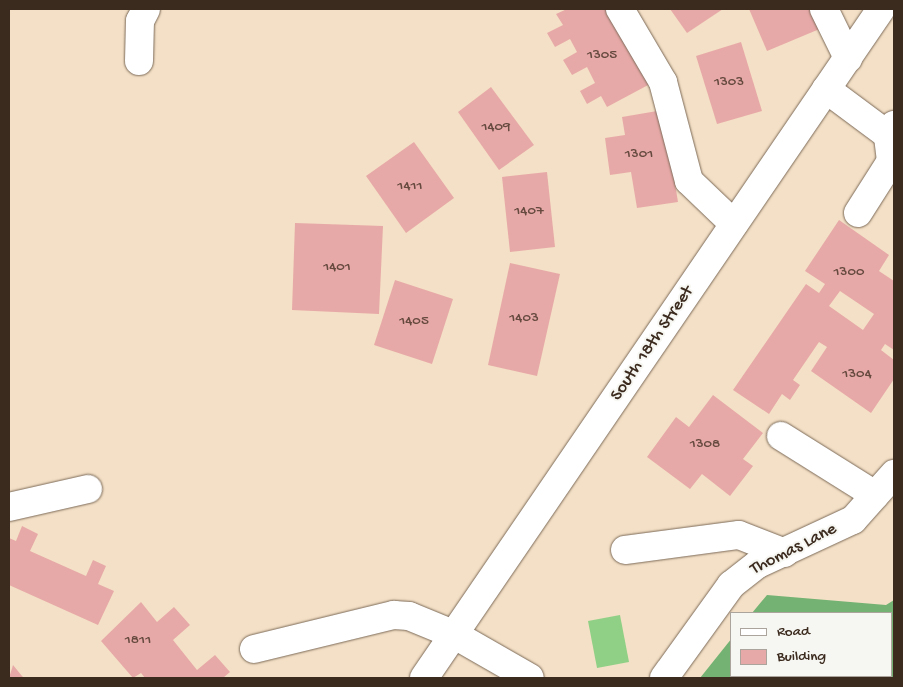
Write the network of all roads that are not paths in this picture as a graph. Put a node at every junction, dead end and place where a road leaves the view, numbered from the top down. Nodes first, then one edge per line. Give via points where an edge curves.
1 (146, 9) edge
2 (620, 9) edge
3 (824, 9) edge
4 (881, 9) edge
5 (848, 58) junction
6 (139, 61) dead end
7 (826, 89) junction
8 (891, 130) edge
9 (858, 213) dead end
10 (734, 224) junction
11 (781, 436) dead end
12 (894, 474) edge
13 (88, 489) dead end
14 (875, 495) junction
15 (9, 507) edge
16 (625, 550) dead end
17 (785, 553) junction
18 (455, 635) junction
19 (254, 649) dead end
20 (424, 678) edge
21 (530, 678) edge
22 (664, 678) edge

1 - 6 street via 140,21
2 - 10 street via 663,82 689,181
3 - 5 street
4 - 5 street, South 18th Street
5 - 7 street, South 18th Street
7 - 8 street
7 - 10 street, South 18th Street
8 - 9 street via 891,161
10 - 18 street, South 18th Street
11 - 14 street
12 - 14 street, Thomas Lane
13 - 15 street
14 - 17 street, Thomas Lane via 853,520
16 - 17 street via 739,535
17 - 22 street, Thomas Lane via 758,564 731,585
18 - 19 street via 428,622 394,615
18 - 20 street, South 18th Street
18 - 21 street

